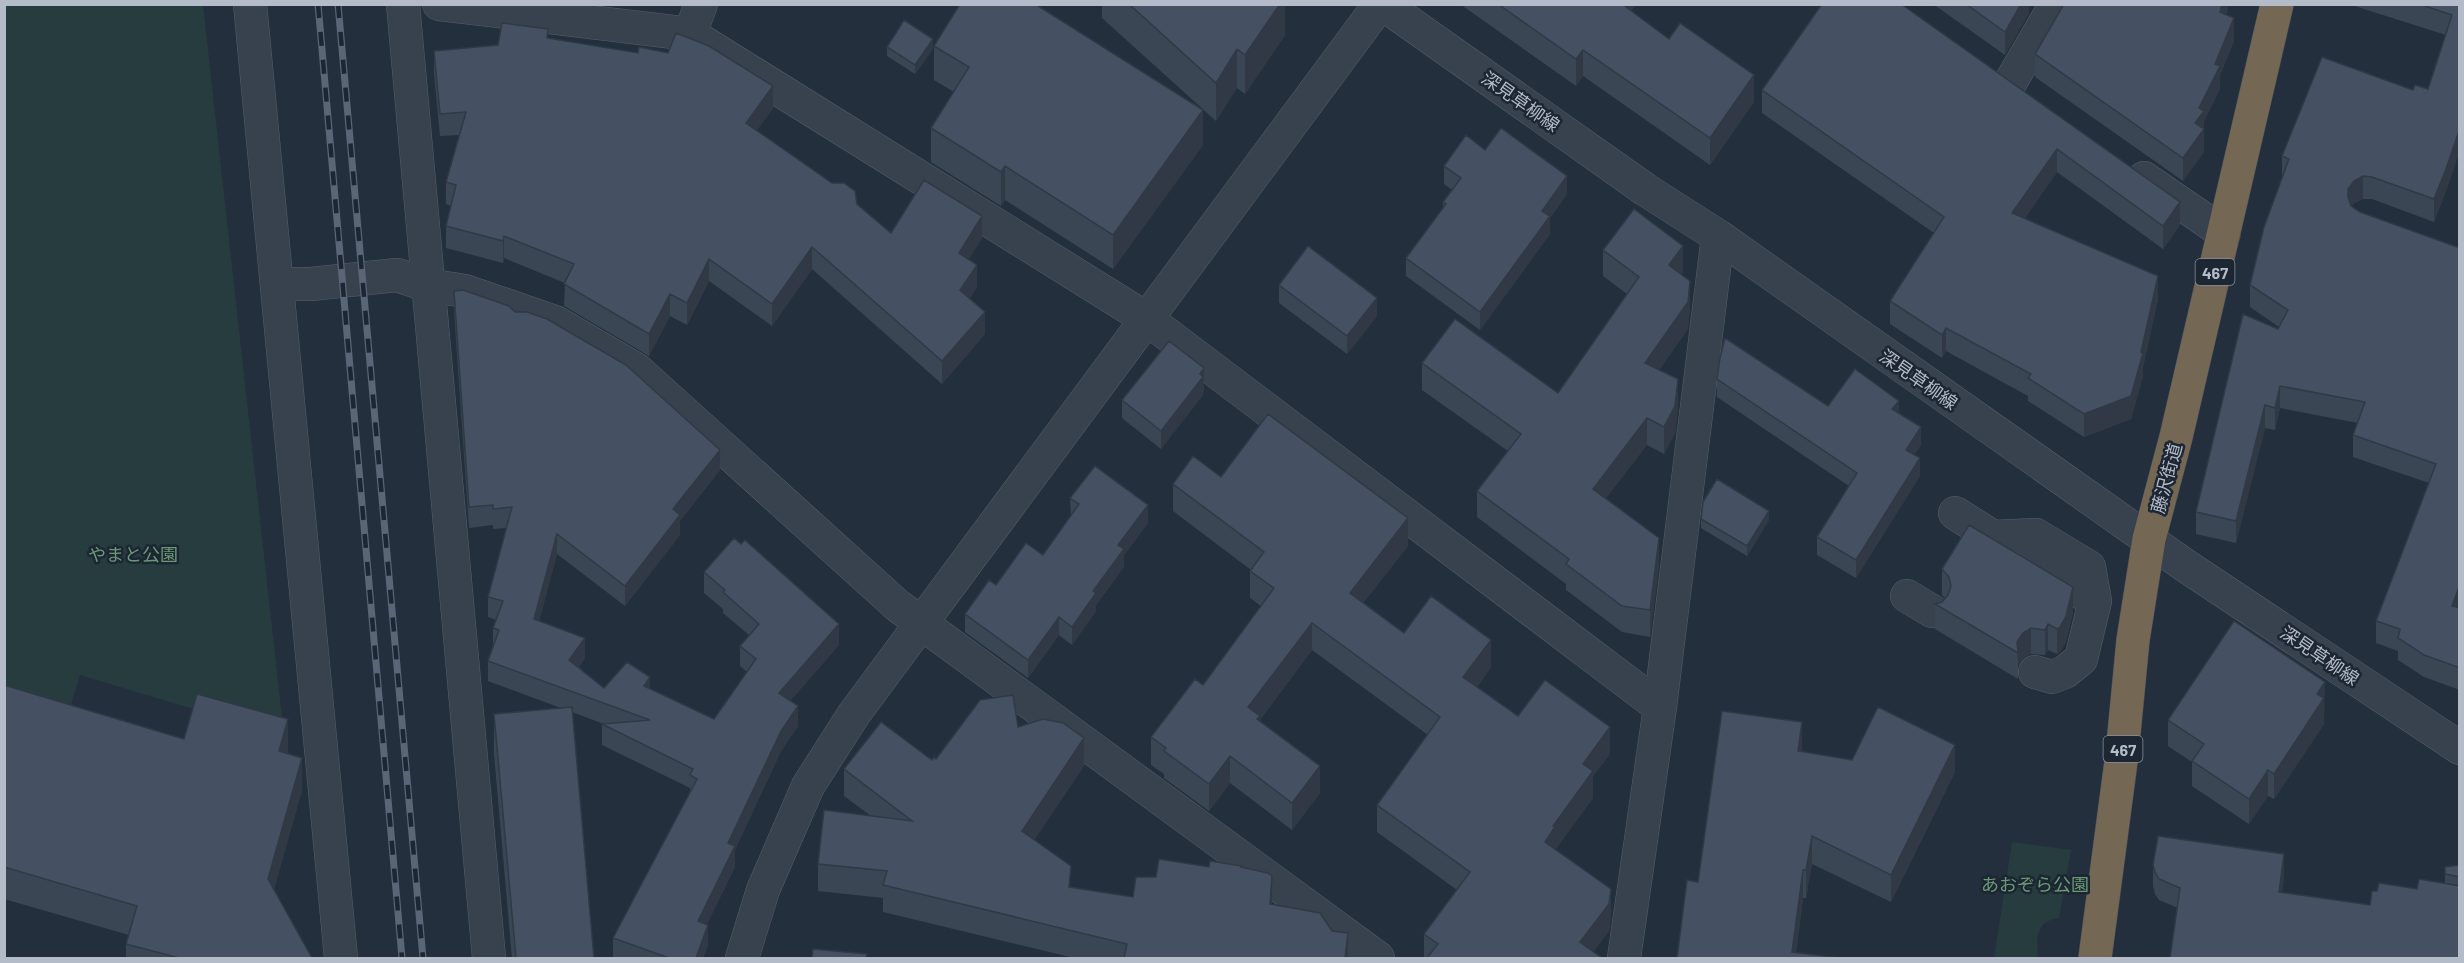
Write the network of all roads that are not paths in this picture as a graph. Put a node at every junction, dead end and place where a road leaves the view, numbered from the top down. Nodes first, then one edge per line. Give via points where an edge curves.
1 (250, 4) edge
2 (403, 4) edge
3 (439, 4) edge
4 (1382, 4) edge
5 (2056, 4) edge
6 (2277, 4) edge
7 (695, 19) edge
8 (1983, 63) edge
9 (2010, 83) junction
10 (2038, 102) edge
11 (2122, 162) edge
12 (2224, 233) junction
13 (1718, 236) junction
14 (277, 284) junction
15 (427, 285) junction
16 (1147, 319) junction
17 (1955, 513) dead end
18 (2149, 539) junction
19 (920, 622) junction
20 (2035, 672) dead end
21 (1660, 707) junction
22 (2460, 748) edge
23 (341, 958) edge
24 (489, 958) edge
25 (742, 958) edge
26 (1378, 958) edge
27 (1624, 958) edge
28 (2095, 958) edge

1 - 14 street
2 - 15 street
3 - 7 street
4 - 13 street, 深見草柳線 via 1646,190
4 - 16 street
5 - 9 street
6 - 12 highway, 藤沢街道 / 467
7 - 16 street
8 - 9 street
9 - 10 street
11 - 12 street
12 - 18 highway, 藤沢街道 / 467
13 - 18 street, 深見草柳線
13 - 21 street
14 - 15 street via 397,275
14 - 23 street
15 - 19 street via 465,291 555,322 637,370 887,597
15 - 24 street
16 - 19 street
16 - 21 street
17 - 20 street via 2095,601 2081,659 2052,677
18 - 22 street, 深見草柳線
18 - 28 highway, 藤沢街道 / 467
19 - 25 street via 808,786 763,890
19 - 26 street
21 - 27 street

